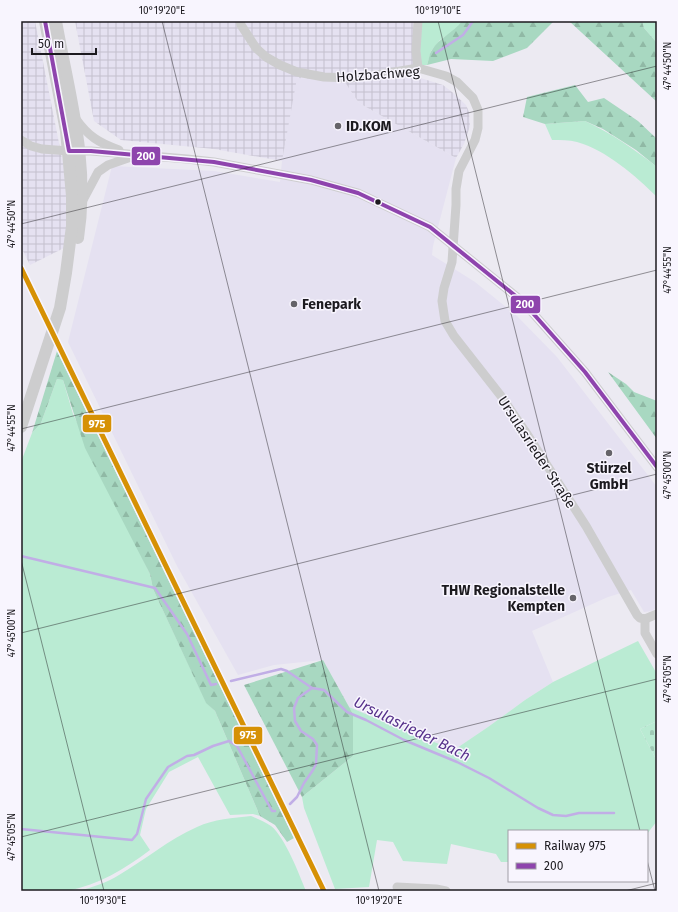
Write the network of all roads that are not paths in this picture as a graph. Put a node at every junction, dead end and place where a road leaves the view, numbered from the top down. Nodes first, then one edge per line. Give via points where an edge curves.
1 (45, 21) edge
2 (56, 21) edge
3 (240, 21) edge
4 (418, 21) edge
5 (418, 68) junction
6 (75, 118) junction
7 (21, 140) edge
8 (74, 151) junction
9 (134, 155) junction
10 (82, 202) junction
11 (453, 245) junction
12 (60, 308) junction
13 (21, 427) edge
14 (657, 467) edge
15 (657, 614) edge
16 (645, 619) junction
17 (657, 654) edge
18 (397, 887) dead end
19 (446, 891) edge

1 - 8 main road via 66,131
2 - 6 main road
3 - 5 street, Holzbachweg via 256,48 266,57 297,72 350,78
4 - 5 street
5 - 11 street, Holzbachweg via 457,82 473,98 478,110 475,140 459,171
6 - 8 main road
6 - 9 street via 96,140
7 - 8 street via 42,149
8 - 9 street
8 - 10 main road
8 - 12 main road via 72,226
9 - 10 street via 108,165 98,172
9 - 11 street via 214,162 334,186 358,193 430,228
10 - 12 main road via 72,278
11 - 14 street via 523,302 585,372
11 - 16 street, Ursulasrieder Straße via 452,262 442,301 446,321 454,336 501,396 586,526 637,615
12 - 13 main road
15 - 16 street
16 - 17 street via 645,633
18 - 19 street

